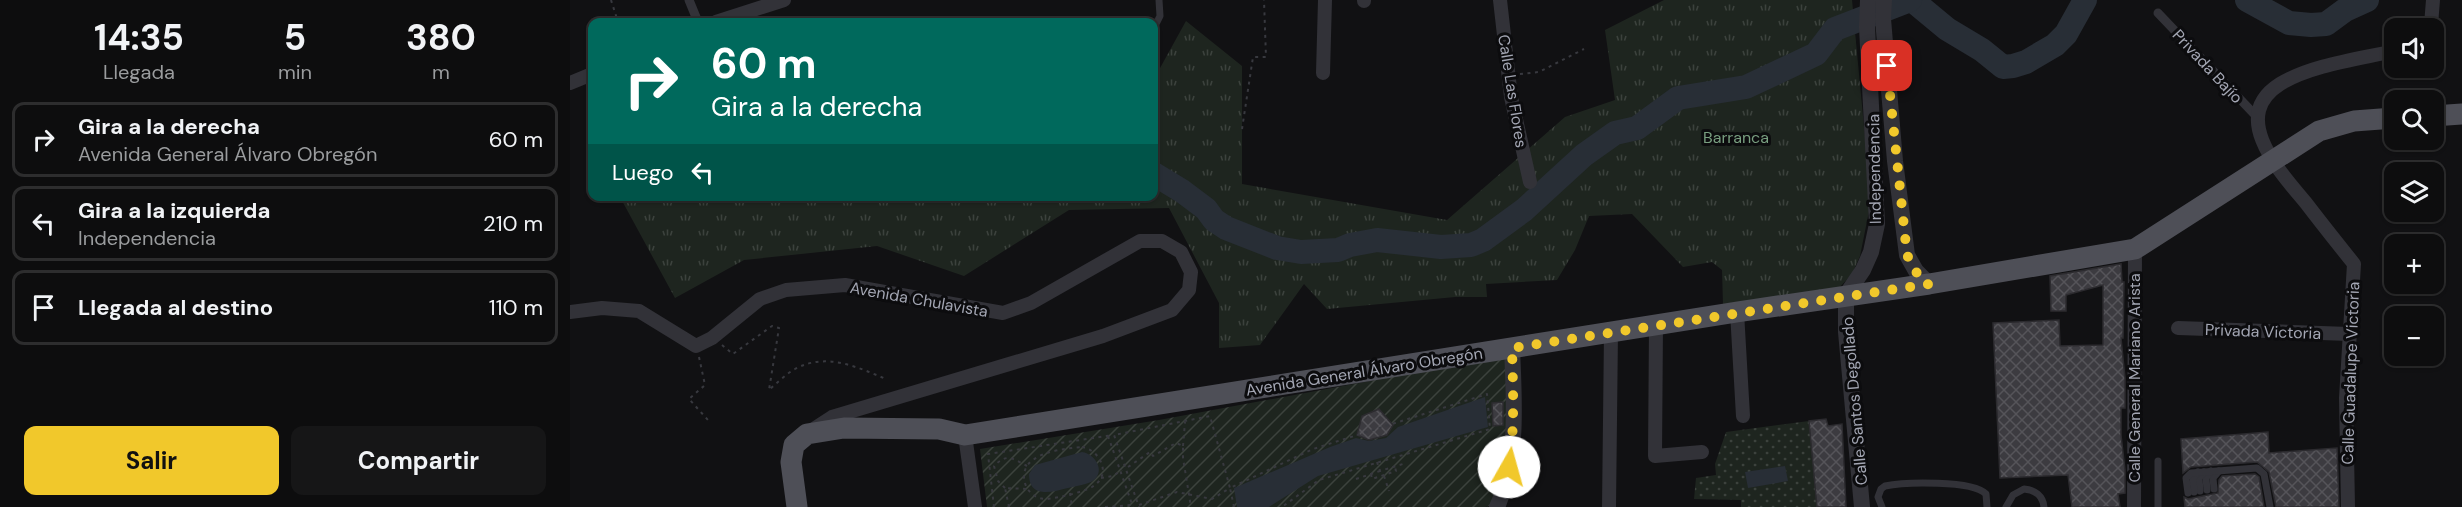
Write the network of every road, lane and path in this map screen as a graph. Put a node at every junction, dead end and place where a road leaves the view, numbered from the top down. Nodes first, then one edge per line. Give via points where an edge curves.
1 (611, 0) edge
2 (689, 0) edge
3 (784, 0) edge
4 (1159, 0) edge
5 (1263, 0) edge
6 (1325, 0) edge
7 (1500, 0) edge
8 (1868, 0) edge
9 (1884, 0) edge
10 (2433, 0) edge
11 (2158, 13) dead end
12 (617, 18) edge
13 (696, 18) edge
14 (728, 18) edge
15 (2432, 18) edge
16 (1158, 20) edge
17 (1584, 49) dead end
18 (2384, 53) edge
19 (1323, 74) dead end
20 (1509, 75) junction
21 (588, 76) edge
22 (570, 83) edge
23 (2462, 114) edge
24 (2444, 115) edge
25 (2258, 118) junction
26 (2384, 119) edge
27 (1242, 129) dead end
28 (2271, 161) junction
29 (1530, 182) dead end
30 (2135, 249) junction
31 (1929, 284) junction
32 (1846, 295) junction
33 (570, 312) edge
34 (1737, 312) junction
35 (1656, 325) junction
36 (2178, 328) dead end
37 (1611, 332) junction
38 (2349, 334) junction
39 (712, 338) junction
40 (696, 346) junction
41 (1512, 348) junction
42 (886, 380) dead end
43 (1743, 416) dead end
44 (708, 420) dead end
45 (1185, 422) junction
46 (807, 434) junction
47 (965, 435) junction
48 (1114, 435) junction
49 (1108, 436) junction
50 (1183, 446) junction
51 (1702, 452) dead end
52 (2158, 461) dead end
53 (1377, 462) junction
54 (1403, 464) dead end
55 (1027, 466) junction
56 (1128, 467) dead end
57 (1395, 467) junction
58 (1121, 471) junction
59 (1380, 471) junction
60 (2208, 471) junction
61 (1371, 474) junction
62 (1384, 476) junction
63 (1101, 478) junction
64 (1356, 479) dead end
65 (1005, 488) junction
66 (1230, 488) junction
67 (1028, 489) junction
68 (1389, 491) dead end
69 (2200, 491) junction
70 (1070, 493) junction
71 (1188, 495) junction
72 (2132, 499) edge
73 (1132, 506) edge
74 (1139, 506) edge
75 (2008, 506) edge
76 (797, 507) edge
77 (975, 507) edge
78 (994, 507) edge
79 (1009, 507) edge
80 (1072, 507) edge
81 (1106, 507) edge
82 (1191, 507) edge
83 (1234, 507) edge
84 (1282, 507) edge
85 (1497, 507) edge
86 (1609, 507) edge
87 (1862, 507) edge
88 (1882, 507) edge
89 (1987, 507) edge
90 (2044, 507) edge
91 (2158, 507) edge
92 (2271, 507) edge
93 (2348, 507) edge

1 - 12 path
2 - 13 street
3 - 14 street
4 - 16 lane
5 - 27 path via 1266,57 1253,57
6 - 19 street
7 - 20 street, Calle Las Flores
8 - 32 street, Independencia via 1877,224 1871,252
9 - 31 street, Independencia via 1895,160 1907,255 1916,272
10 - 15 street
11 - 25 street, Privada Bajío
17 - 20 path via 1539,72
18 - 25 street via 2333,65 2282,83 2263,101
20 - 29 street, Calle Las Flores
21 - 22 street
23 - 24 main road
25 - 28 street, Calle Guadalupe Victoria via 2259,132
26 - 28 main road, Avenida General Álvaro Obregón via 2354,121 2319,131
28 - 30 main road, Avenida General Álvaro Obregón
28 - 38 street, Calle Guadalupe Victoria via 2354,264
30 - 31 main road, Avenida General Álvaro Obregón
30 - 72 street, Calle General Mariano Arista
31 - 32 main road, Avenida General Álvaro Obregón
32 - 34 main road, Avenida General Álvaro Obregón
32 - 87 street, Calle Santos Degollado via 1845,332
33 - 40 street via 602,308 639,311
34 - 35 main road, Avenida General Álvaro Obregón
34 - 43 street
35 - 37 main road, Avenida General Álvaro Obregón
35 - 51 street via 1655,456
36 - 38 street, Privada Victoria
37 - 41 main road, Avenida General Álvaro Obregón
37 - 86 street
38 - 93 street, Calle Guadalupe Victoria
39 - 40 street, Avenida Chulavista
39 - 42 path via 733,354 772,326 779,328 769,390 795,369 835,361
39 - 46 street, Avenida Chulavista via 760,299 786,290 845,285 1003,313 1030,303 1140,242 1162,241 1181,252 1191,272 1189,290 1172,310 1103,336 832,417
40 - 44 path via 705,385 688,399
41 - 47 main road, Avenida General Álvaro Obregón
41 - 85 street via 1512,446 1505,489
45 - 48 path
45 - 50 path
45 - 66 path via 1210,416
46 - 47 main road, Avenida General Álvaro Obregón via 844,428 939,429
46 - 76 main road via 794,445 790,462
47 - 77 street
48 - 49 path
48 - 74 path
49 - 58 path
49 - 78 path via 987,454
50 - 56 path via 1176,444 1153,456 1150,452
50 - 71 path
52 - 91 lane
53 - 59 path
53 - 66 path via 1490,429 1487,394 1313,449
53 - 84 path via 1319,480
54 - 57 path
55 - 63 path via 1039,456 1089,448 1100,457
55 - 65 path via 1011,458 994,466 998,481
55 - 67 path via 1024,478
57 - 59 path
57 - 62 path via 1396,471
58 - 63 path
58 - 73 path
59 - 61 path
60 - 69 lane via 2199,478
60 - 69 lane via 2213,478
60 - 69 lane via 2191,473 2186,478
60 - 92 lane via 2257,468 2264,474
61 - 62 path via 1372,479
61 - 64 path
62 - 68 path
63 - 70 path via 1091,488
65 - 67 path
65 - 79 path
66 - 71 path via 1212,499
66 - 83 path
67 - 70 path via 1049,499
70 - 80 path
71 - 74 path via 1177,492
71 - 82 path
73 - 81 path
75 - 90 lane via 2016,492 2029,490 2039,495
88 - 89 lane via 1879,493 1888,485 1962,484 1982,490

